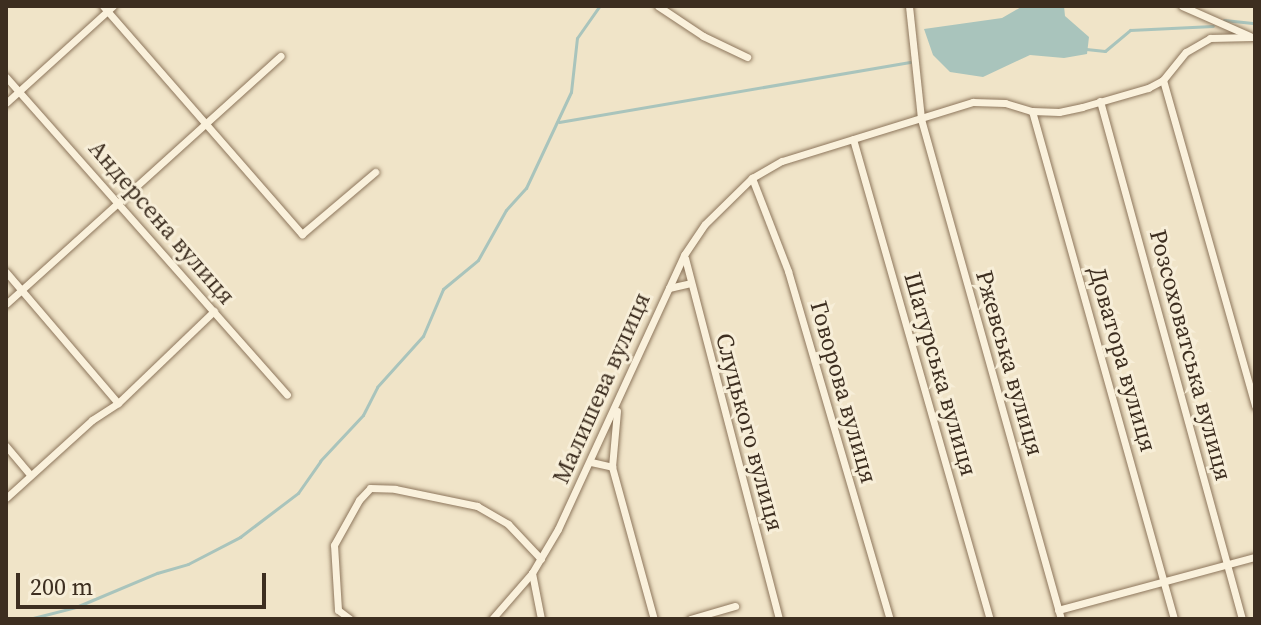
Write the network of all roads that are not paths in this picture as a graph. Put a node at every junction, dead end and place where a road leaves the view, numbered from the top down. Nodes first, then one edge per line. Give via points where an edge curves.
1 (658, 6) edge
2 (909, 6) edge
3 (1182, 6) edge
4 (108, 8) edge
5 (1254, 38) edge
6 (280, 56) dead end
7 (747, 57) dead end
8 (6, 77) edge
9 (1163, 80) junction
10 (21, 90) junction
11 (1100, 101) junction
12 (6, 103) edge
13 (1032, 111) junction
14 (921, 119) junction
15 (205, 122) junction
16 (853, 139) junction
17 (375, 172) dead end
18 (752, 178) junction
19 (118, 201) junction
20 (684, 255) junction
21 (6, 272) edge
22 (690, 283) junction
23 (669, 288) junction
24 (22, 291) junction
25 (6, 304) edge
26 (214, 311) junction
27 (287, 395) dead end
28 (617, 402) junction
29 (118, 403) junction
30 (1255, 406) edge
31 (6, 446) edge
32 (591, 462) junction
33 (612, 467) junction
34 (30, 475) junction
35 (6, 498) edge
36 (1255, 557) edge
37 (541, 559) junction
38 (1228, 564) junction
39 (532, 573) junction
40 (1166, 581) junction
41 (735, 606) dead end
42 (1058, 610) junction
43 (350, 619) edge
44 (492, 619) edge
45 (541, 619) edge
46 (654, 619) edge
47 (690, 619) edge
48 (779, 619) edge
49 (890, 619) edge
50 (990, 619) edge
51 (1061, 619) edge
52 (1174, 619) edge
53 (1242, 619) edge

1 - 7 street
2 - 14 street, Ржевська вулиця
3 - 5 street
4 - 10 street
4 - 15 street
5 - 9 street via 1210,38 1186,52
6 - 15 street
8 - 10 street, Андерсена вулиця
9 - 11 street, Малишева вулиця
9 - 30 street
10 - 12 street
10 - 19 street, Андерсена вулиця
11 - 13 street, Малишева вулиця via 1059,112
11 - 38 street, Розсоховатська вулиця
13 - 14 street, Малишева вулиця via 973,102
13 - 40 street, Доватора вулиця
14 - 16 street, Малишева вулиця
14 - 42 street, Ржевська вулиця
15 - 17 street via 302,234
15 - 19 street
16 - 18 street, Малишева вулиця via 782,161
16 - 50 street, Шатурська вулиця
18 - 20 street, Малишева вулиця via 705,224
18 - 49 street, Говорова вулиця via 788,271
19 - 24 street
19 - 26 street, Андерсена вулиця
20 - 22 street, Слуцького вулиця
20 - 23 street, Малишева вулиця
21 - 24 street
22 - 23 street
22 - 48 street, Слуцького вулиця
23 - 28 street, Малишева вулиця
24 - 25 street
24 - 29 street
26 - 27 street, Андерсена вулиця
26 - 29 street
28 - 32 street, Малишева вулиця
28 - 33 street
29 - 34 street
31 - 34 street
32 - 33 street
32 - 37 street, Малишева вулиця
33 - 46 street
34 - 35 street
36 - 38 street
37 - 39 street, Малишева вулиця
37 - 43 street via 487,510 370,488 334,545 338,610
38 - 40 street
38 - 53 street, Розсоховатська вулиця
39 - 44 street, Малишева вулиця
39 - 45 street
40 - 42 street
40 - 52 street, Доватора вулиця
41 - 47 street
42 - 51 street, Ржевська вулиця

